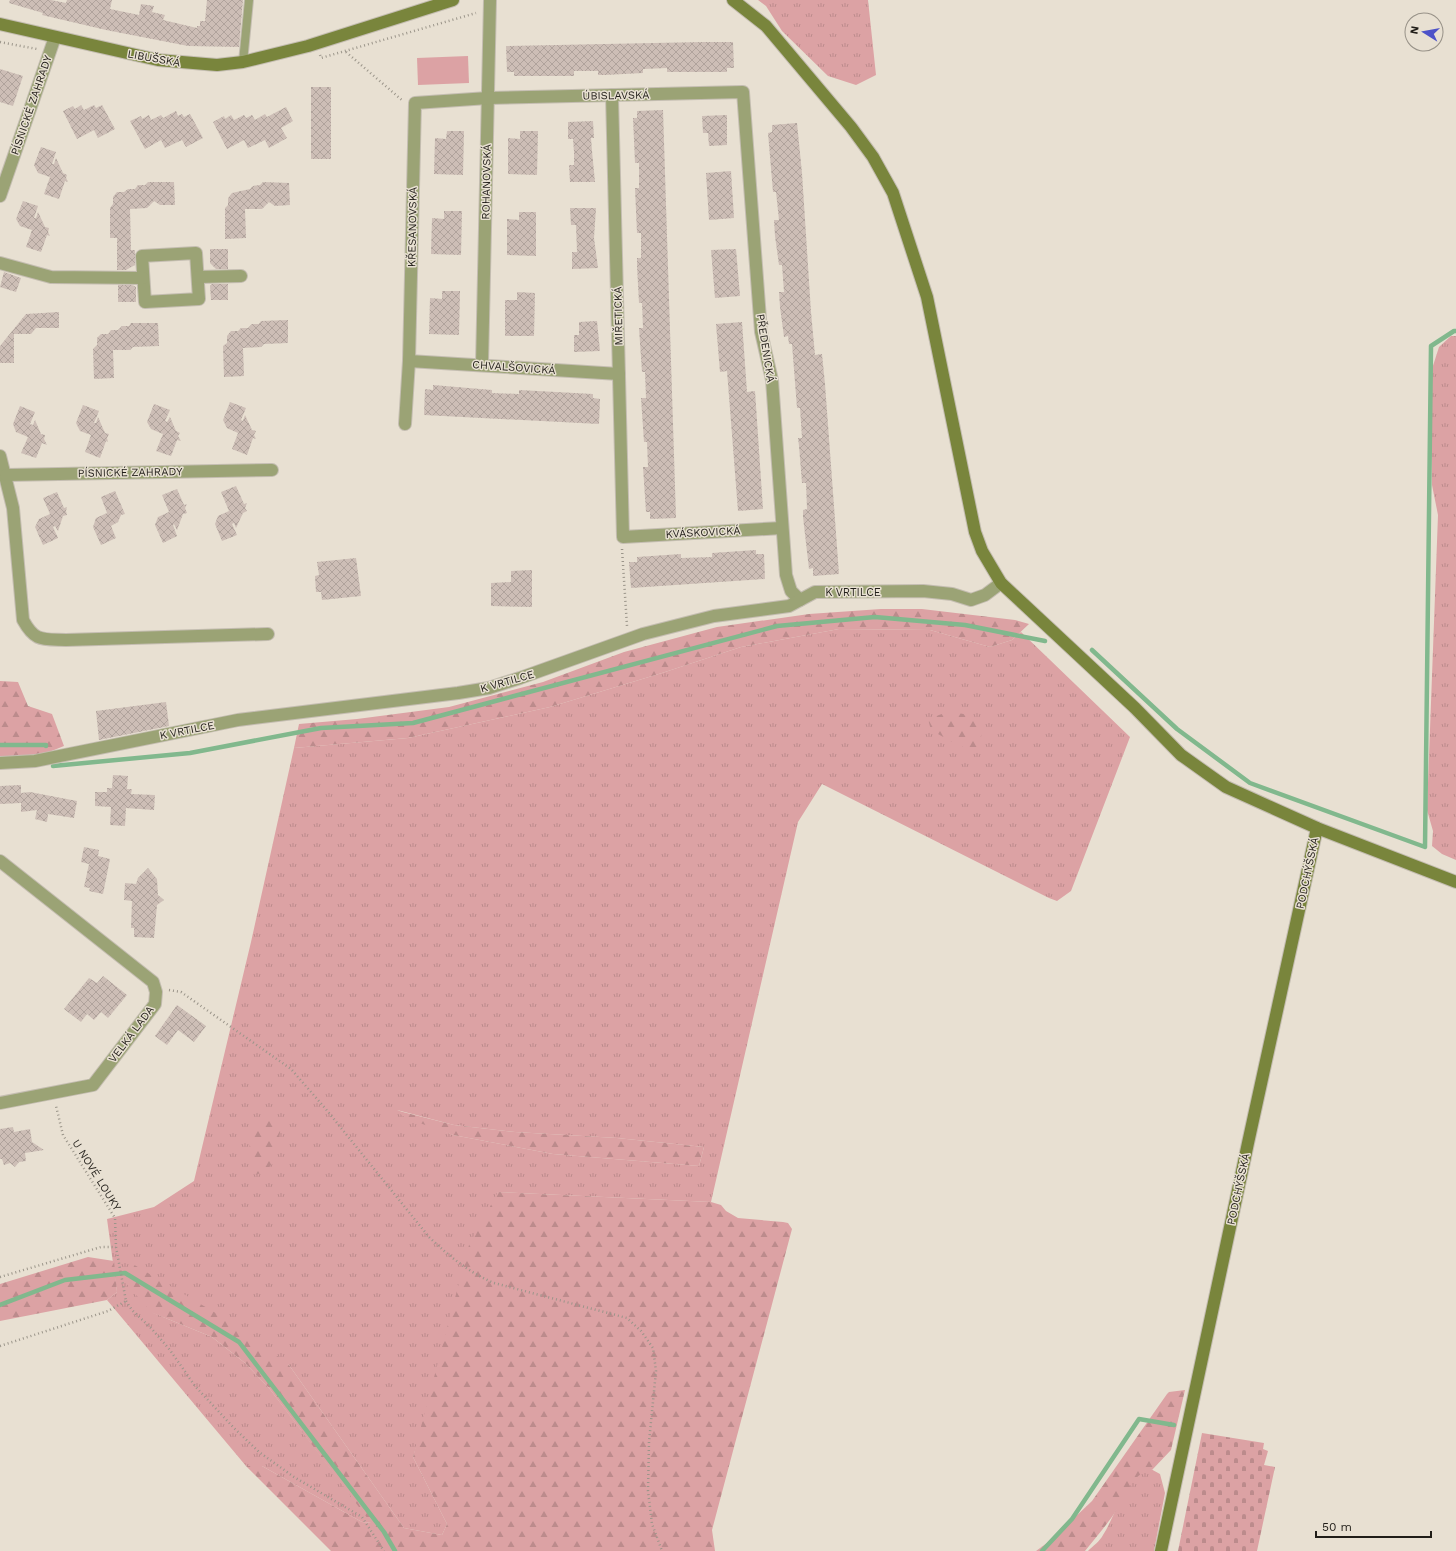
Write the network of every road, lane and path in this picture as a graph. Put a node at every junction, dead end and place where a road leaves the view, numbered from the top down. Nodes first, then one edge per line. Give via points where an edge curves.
1 (249, 0) edge
2 (453, 0) edge
3 (490, 0) edge
4 (733, 0) edge
5 (0, 24) edge
6 (55, 37) junction
7 (346, 52) dead end
8 (243, 62) junction
9 (743, 92) joint
10 (612, 95) junction
11 (488, 98) junction
12 (415, 112) junction
13 (0, 196) edge
14 (0, 263) edge
15 (241, 276) dead end
16 (198, 277) junction
17 (143, 278) junction
18 (409, 361) junction
19 (482, 365) junction
20 (619, 374) junction
21 (405, 424) dead end
22 (0, 456) edge
23 (272, 470) dead end
24 (6, 475) junction
25 (782, 528) junction
26 (623, 537) junction
27 (1001, 583) junction
28 (800, 600) junction
29 (268, 634) dead end
30 (628, 641) junction
31 (0, 763) edge
32 (1317, 828) junction
33 (0, 861) edge
34 (1456, 882) edge
35 (156, 992) junction
36 (52, 1092) junction
37 (0, 1103) edge
38 (116, 1247) junction
39 (0, 1277) edge
40 (126, 1301) junction
41 (0, 1346) edge
42 (384, 1551) edge
43 (662, 1551) edge
44 (1161, 1551) edge

1 - 8 lane
2 - 8 street, LIBUŠSKÁ via 308,46
3 - 11 street, ROHANOVSKÁ
4 - 27 street via 766,26 851,127 873,157 893,193 927,297 975,532 982,551
5 - 6 street, LIBUŠSKÁ
6 - 8 street, LIBUŠSKÁ via 158,60 217,65
6 - 13 street, PÍSNICKÉ ZAHRADY
7 - 12 path
9 - 10 street, ÚBISLAVSKÁ
9 - 25 street, PŘEDENICKÁ via 761,332 772,380
10 - 11 street, ÚBISLAVSKÁ
10 - 20 street, MIŘETICKÁ
11 - 12 street via 415,103
11 - 19 street, ROHANOVSKÁ
12 - 18 street, KŘESANOVSKÁ
14 - 17 street via 51,277
15 - 16 street
16 - 17 street via 199,299 145,302
16 - 17 street via 196,253 142,256
18 - 19 street, CHVALŠOVICKÁ
18 - 21 street, KŘESANOVSKÁ
19 - 20 street, CHVALŠOVICKÁ
20 - 26 street, MIŘETICKÁ
22 - 24 street
23 - 24 street, PÍSNICKÉ ZAHRADY
24 - 29 street via 13,508 23,620 30,633 41,639 66,640
25 - 26 street, KVÁSKOVICKÁ
25 - 28 street, PŘEDENICKÁ via 788,583 791,591
26 - 30 path
27 - 28 street, K VRTILCE via 985,595 971,600 952,594 923,591 815,592
27 - 32 street via 1135,708 1181,755 1226,786
28 - 30 street, K VRTILCE via 789,606 714,616 643,634
30 - 31 street, K VRTILCE via 489,688 238,720 35,761
32 - 34 street
32 - 44 street, PODCHÝŠSKÁ
33 - 35 street, VELKÁ LADA via 153,982
35 - 36 street, VELKÁ LADA via 155,1004 93,1085
35 - 43 path via 181,992 291,1069 429,1237 474,1275 494,1283 627,1318 641,1332 653,1348 656,1371 649,1442 648,1491 652,1524
36 - 37 street, VELKÁ LADA
36 - 38 path, U NOVÉ LOUKY via 63,1135 115,1218
38 - 39 path via 101,1247
38 - 40 path, U NOVÉ LOUKY
40 - 41 path via 108,1311
40 - 42 path via 170,1350 195,1386 233,1427 259,1452 362,1517

